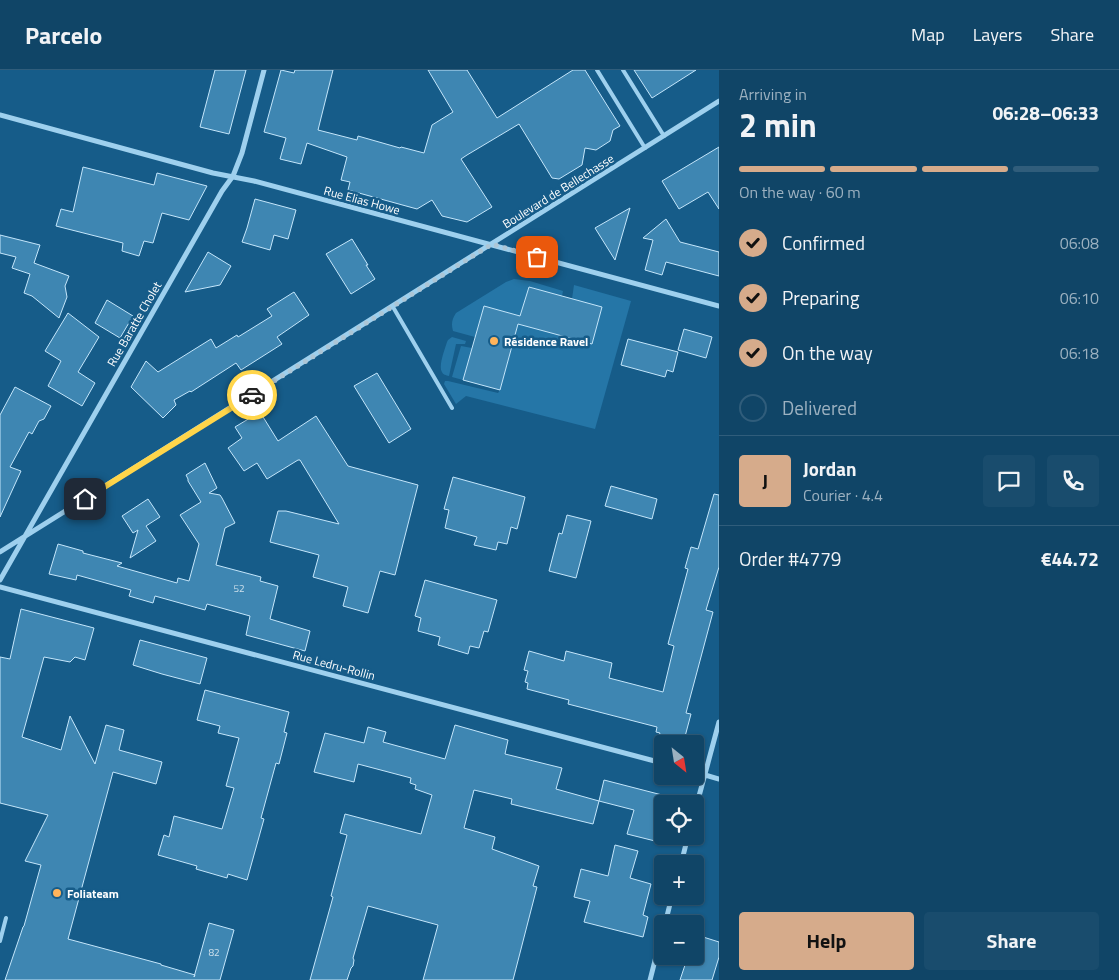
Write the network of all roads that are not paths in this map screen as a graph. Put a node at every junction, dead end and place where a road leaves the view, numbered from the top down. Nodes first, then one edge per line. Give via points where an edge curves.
1 (264, 70) edge
2 (597, 70) edge
3 (623, 70) edge
4 (719, 101) edge
5 (0, 115) edge
6 (664, 136) junction
7 (645, 148) junction
8 (233, 176) junction
9 (492, 244) junction
10 (719, 306) edge
11 (393, 307) junction
12 (452, 408) dead end
13 (23, 538) junction
14 (0, 552) edge
15 (0, 580) edge
16 (0, 586) edge
17 (719, 722) edge
18 (654, 762) edge
19 (705, 775) junction
20 (719, 779) edge
21 (699, 795) edge
22 (6, 918) dead end
23 (0, 942) edge
24 (654, 964) edge
25 (650, 980) edge

1 - 8 street, Rue Baratte Cholet
2 - 7 lane
3 - 6 lane
4 - 6 street, Boulevard de Bellechasse
5 - 8 street, Rue Elias Howe
6 - 7 street, Boulevard de Bellechasse
7 - 9 street, Boulevard de Bellechasse
8 - 9 street, Rue Elias Howe
8 - 13 street, Rue Baratte Cholet
9 - 10 street, Rue Elias Howe
9 - 11 street, Boulevard de Bellechasse
11 - 12 lane
11 - 13 street, Boulevard de Bellechasse
13 - 14 street, Boulevard de Bellechasse
13 - 15 street, Rue Baratte Cholet
16 - 18 street, Rue Ledru-Rollin
17 - 19 street
19 - 20 street
19 - 21 street
22 - 23 lane
24 - 25 street

